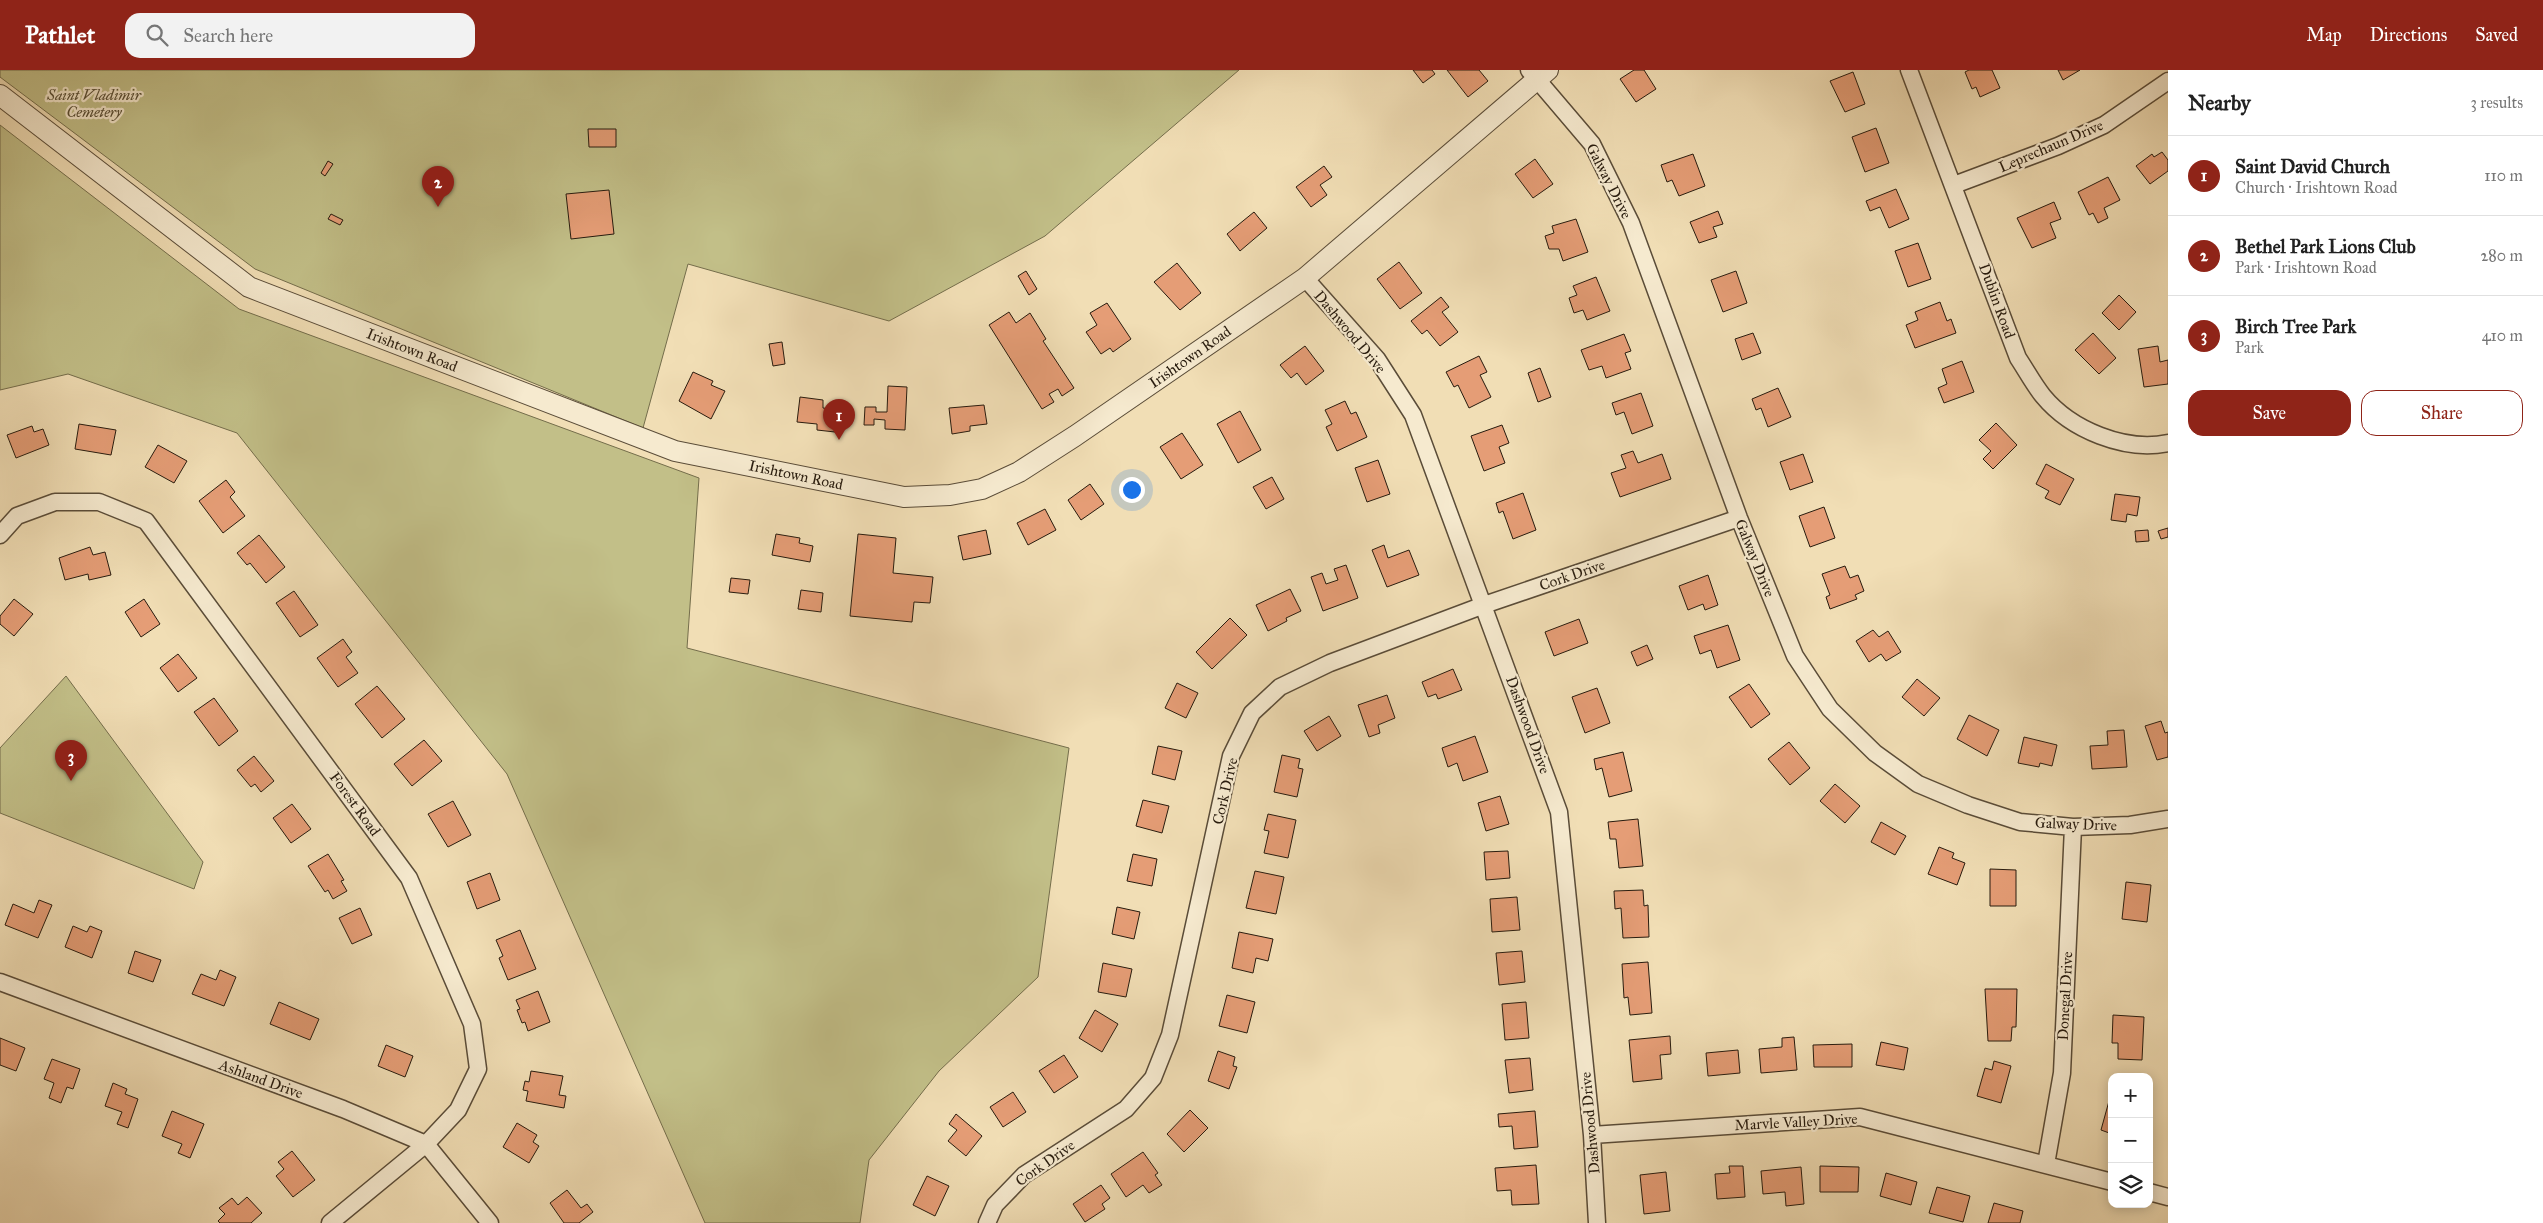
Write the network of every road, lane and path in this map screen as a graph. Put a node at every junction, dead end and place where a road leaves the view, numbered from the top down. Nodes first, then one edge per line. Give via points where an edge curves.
1 (1910, 70) edge
2 (1538, 73) edge
3 (2168, 81) edge
4 (0, 95) edge
5 (1954, 186) junction
6 (1305, 278) junction
7 (2168, 443) edge
8 (1739, 518) junction
9 (0, 535) edge
10 (1484, 605) junction
11 (2168, 819) edge
12 (2073, 827) junction
13 (0, 982) edge
14 (1592, 1135) junction
15 (426, 1144) junction
16 (2046, 1164) junction
17 (2108, 1181) edge
18 (2153, 1193) edge
19 (2168, 1197) edge
20 (330, 1223) edge
21 (490, 1223) edge
22 (986, 1223) edge
23 (1597, 1223) edge

1 - 5 street, Dublin Road
2 - 6 street, Irishtown Road
2 - 8 street, Galway Drive via 1592,144 1631,223
3 - 5 street, Leprechaun Drive via 2104,125
4 - 6 street, Irishtown Road via 249,287 674,450 904,497 950,495 982,488 1019,472
5 - 7 street, Dublin Road via 2018,358 2044,397 2079,427 2116,442 2155,446
6 - 10 street, Dashwood Drive via 1377,359 1413,415
8 - 10 street, Cork Drive
8 - 12 street, Galway Drive via 1795,656 1830,709 1875,753 1918,784 1968,806 2020,822
9 - 15 street, Forest Road via 17,516 55,502 99,502 146,521 409,878 472,1024 478,1068 458,1110
10 - 14 street, Dashwood Drive via 1559,812
10 - 22 street, Cork Drive via 1330,663 1280,687 1252,713 1232,756 1170,1035 1153,1078 1126,1109 1024,1175 995,1205
11 - 12 street, Galway Drive via 2130,826
12 - 16 street, Donegal Drive via 2062,1073
13 - 15 street, Ashland Drive via 343,1109
14 - 16 street, Marvle Valley Drive via 1860,1117
14 - 23 street, Dashwood Drive
15 - 20 street, Forest Road
15 - 21 street, Ashland Drive
16 - 17 street, Marvle Valley Drive
18 - 19 street

